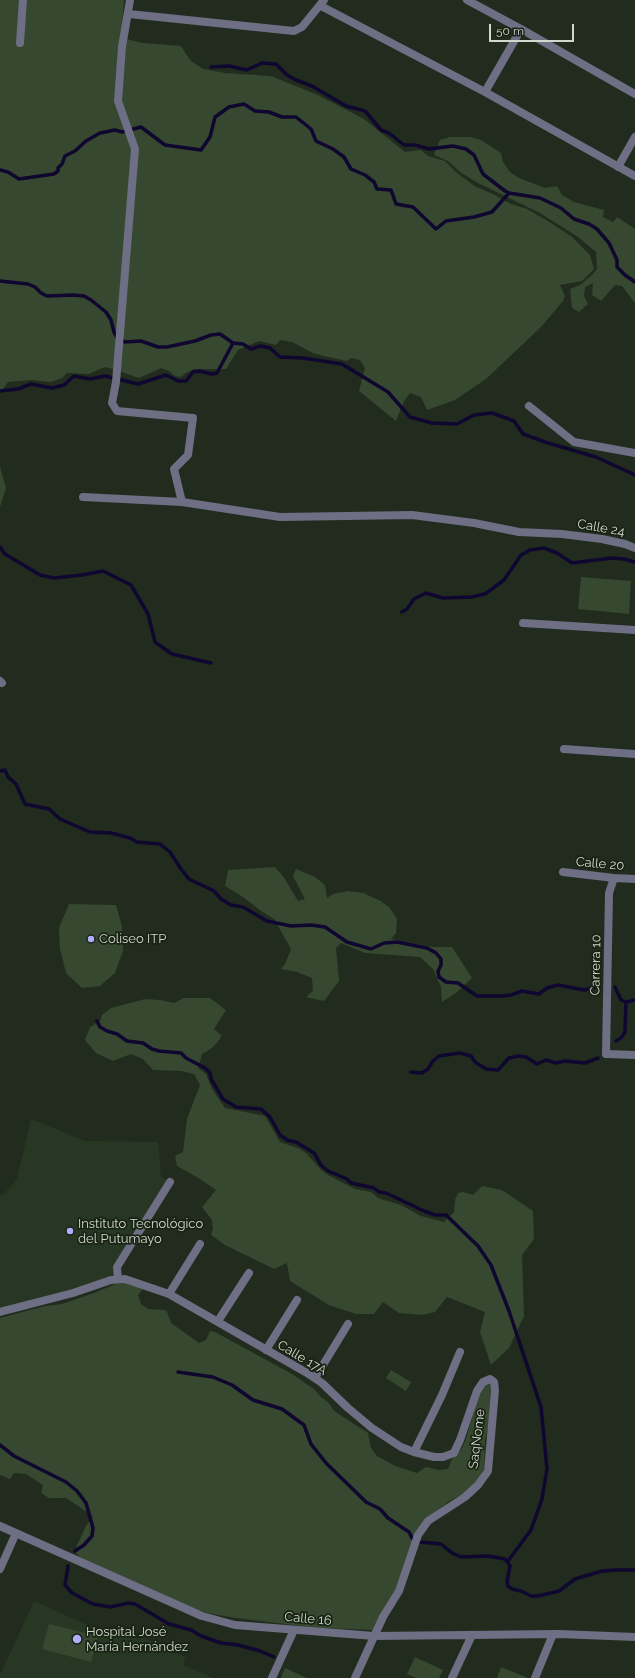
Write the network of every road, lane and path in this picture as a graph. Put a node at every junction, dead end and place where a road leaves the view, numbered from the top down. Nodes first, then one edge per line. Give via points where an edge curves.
1 (23, 0) edge
2 (130, 0) edge
3 (466, 0) edge
4 (323, 3) edge
5 (129, 14) junction
6 (521, 29) junction
7 (20, 43) dead end
8 (485, 92) junction
9 (635, 94) edge
10 (635, 137) edge
11 (618, 167) junction
12 (635, 176) edge
13 (529, 406) dead end
14 (635, 453) edge
15 (83, 497) dead end
16 (182, 502) junction
17 (635, 548) edge
18 (523, 623) dead end
19 (635, 630) edge
20 (564, 749) dead end
21 (635, 754) edge
22 (563, 872) dead end
23 (614, 878) junction
24 (635, 879) edge
25 (635, 1055) edge
26 (170, 1182) dead end
27 (200, 1244) dead end
28 (249, 1273) dead end
29 (118, 1279) junction
30 (169, 1294) junction
31 (297, 1300) dead end
32 (0, 1312) edge
33 (218, 1321) junction
34 (348, 1324) dead end
35 (266, 1350) junction
36 (460, 1352) dead end
37 (315, 1378) junction
38 (414, 1452) junction
39 (0, 1526) edge
40 (16, 1533) junction
41 (0, 1569) edge
42 (294, 1630) junction
43 (554, 1634) junction
44 (472, 1635) junction
45 (374, 1636) junction
46 (635, 1637) edge
47 (272, 1678) edge
48 (355, 1678) edge
49 (452, 1678) edge
50 (536, 1678) edge

1 - 7 street
2 - 5 street
3 - 6 street
4 - 5 street via 302,27 294,31
4 - 8 street
5 - 16 street via 122,47 118,101 135,148 116,382 112,403 116,411 193,418 188,455 174,469
6 - 8 street
6 - 9 street
8 - 11 street
10 - 11 street
11 - 12 street
13 - 14 street via 574,442
15 - 16 street, Calle 24
16 - 17 street, Calle 24 via 280,517 412,515 520,532 602,539
18 - 19 street
20 - 21 street
22 - 23 street, Calle 20
23 - 24 street, Calle 20
23 - 25 street, Carrera 10 via 609,893 606,1054
26 - 29 street via 117,1267
27 - 30 street
28 - 33 street
29 - 30 street, Calle 17A
29 - 32 street
30 - 33 street, Calle 17A
31 - 35 street
33 - 35 street, Calle 17A
34 - 37 street
35 - 37 street, Calle 17A
36 - 38 street
37 - 38 street, Calle 17A via 372,1428
38 - 45 street, SaqNome via 434,1457 454,1453 477,1391 483,1382 490,1379 494,1382 488,1471 470,1493 428,1521 416,1538 399,1591
39 - 40 street, Calle 16
40 - 41 street
40 - 42 street, Calle 16 via 202,1616 235,1625
42 - 45 street, Calle 16
42 - 47 street
43 - 44 street, Calle 16
43 - 46 street, Calle 16
43 - 50 street
44 - 45 street, Calle 16
44 - 49 street
45 - 48 street, SaqNome

